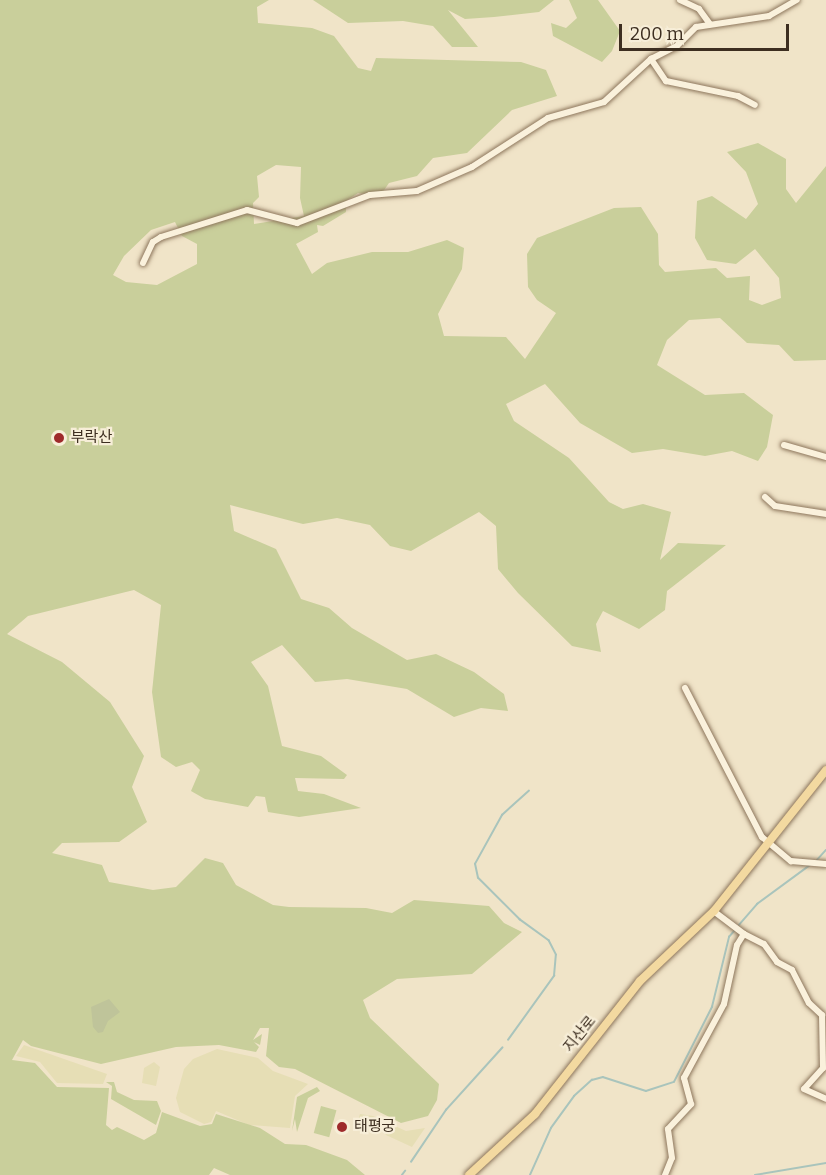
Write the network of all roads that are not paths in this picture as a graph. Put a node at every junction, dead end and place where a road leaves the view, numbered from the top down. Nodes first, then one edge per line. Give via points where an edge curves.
1 (680, 0) edge
2 (797, 0) edge
3 (710, 24) junction
4 (651, 59) junction
5 (755, 105) dead end
6 (143, 263) dead end
7 (784, 445) dead end
8 (826, 457) edge
9 (765, 497) dead end
10 (826, 514) edge
11 (685, 688) dead end
12 (826, 770) edge
13 (768, 842) junction
14 (826, 864) edge
15 (714, 911) junction
16 (739, 930) junction
17 (826, 1099) edge
18 (469, 1175) edge
19 (664, 1175) edge

1 - 3 street via 699,9
2 - 3 street via 769,16
3 - 4 street via 696,27 677,46
4 - 5 street via 666,81 738,96
4 - 6 street via 604,102 548,118 472,167 417,191 370,195 297,223 247,210 161,237 153,242
7 - 8 street
9 - 10 street via 775,506
11 - 13 street
12 - 13 main road, 지산로
13 - 14 street via 791,861
13 - 15 main road, 지산로
15 - 16 street
15 - 18 main road, 지산로 via 640,981 535,1114
16 - 17 street via 764,944 777,962 792,970 809,1003 822,1015 823,1068 804,1089
16 - 19 street via 724,1004 684,1078 691,1104 668,1129 672,1158

